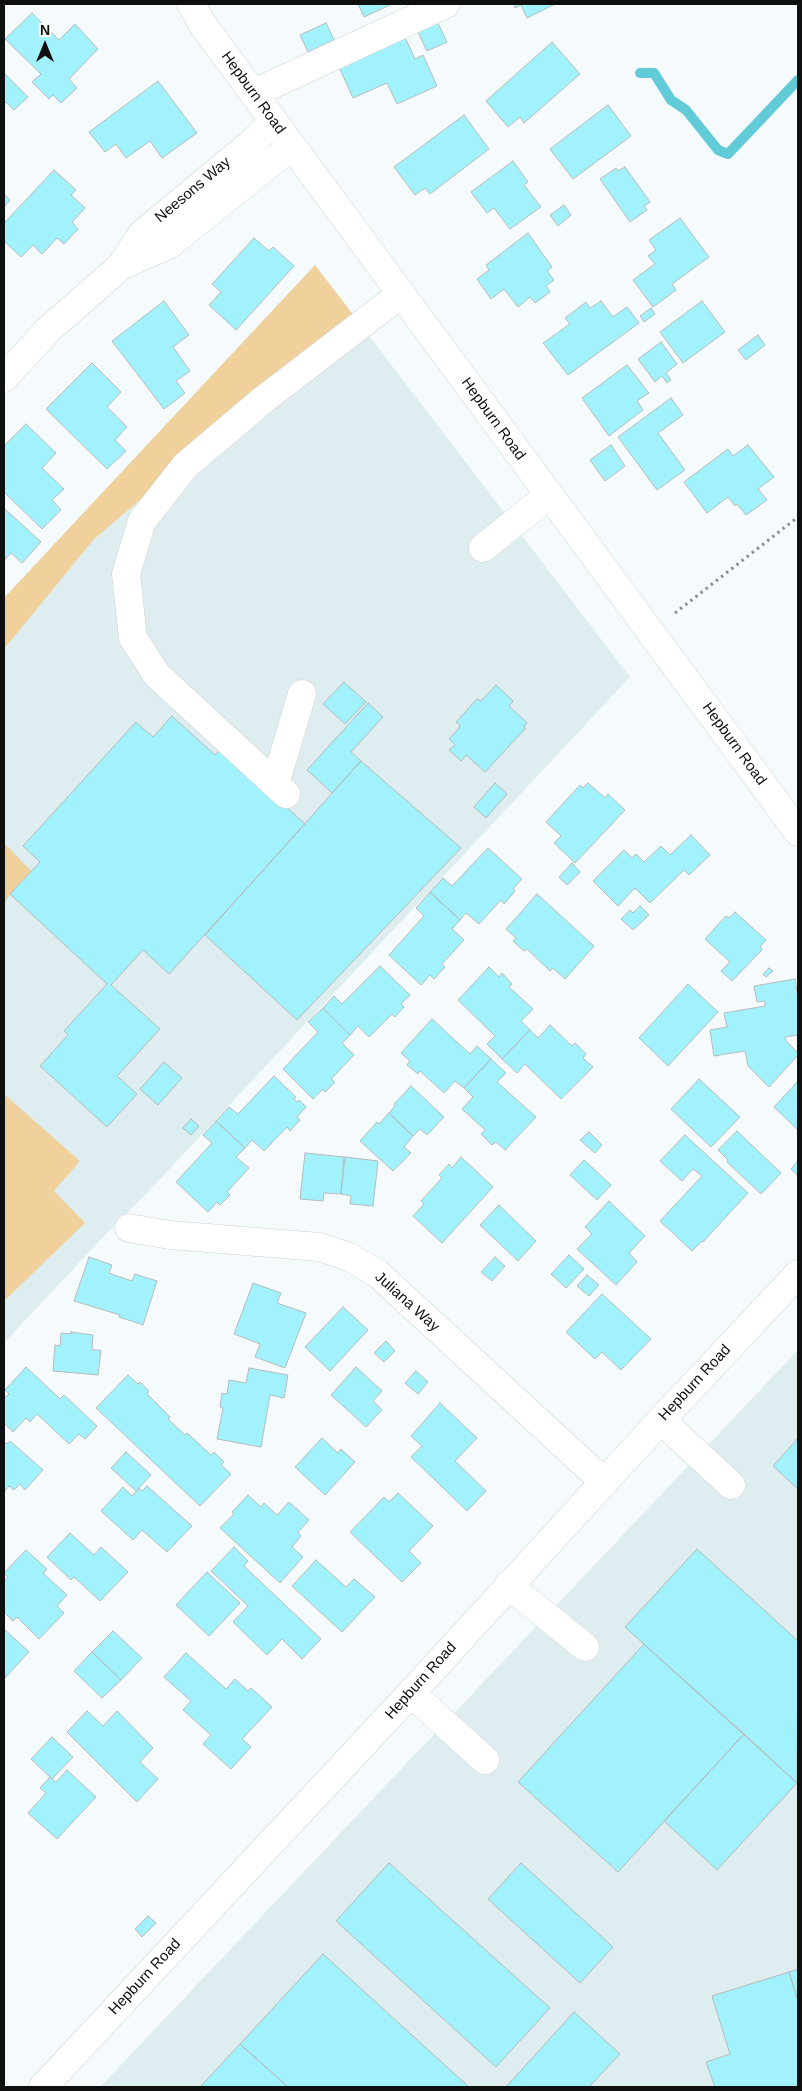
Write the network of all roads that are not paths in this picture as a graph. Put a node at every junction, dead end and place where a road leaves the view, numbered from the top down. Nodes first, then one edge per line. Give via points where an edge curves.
1 (191, 4) edge
2 (446, 4) edge
3 (254, 92) junction
4 (274, 122) junction
5 (292, 146) junction
6 (121, 266) junction
7 (401, 294) junction
8 (4, 378) edge
9 (549, 494) junction
10 (484, 548) dead end
11 (302, 694) dead end
12 (798, 832) edge
13 (130, 1228) dead end
14 (798, 1274) edge
15 (661, 1420) junction
16 (604, 1482) junction
17 (731, 1485) dead end
18 (508, 1585) junction
19 (585, 1648) dead end
20 (412, 1692) junction
21 (485, 1760) dead end
22 (43, 2087) edge

1 - 3 street, Hepburn Road via 203,26
2 - 3 street
3 - 4 street, Hepburn Road
4 - 5 street, Hepburn Road
4 - 6 street, Neesons Way via 142,234
5 - 6 street, Neesons Way via 170,244
5 - 7 street, Hepburn Road
6 - 8 street, Neesons Way via 48,330
7 - 9 street, Hepburn Road
7 - 11 street via 186,464 142,521 126,574 133,638 157,676 280,789
9 - 10 street
9 - 12 street, Hepburn Road
13 - 16 street, Juliana Way via 170,1235 319,1246 347,1256 377,1273
14 - 15 street, Hepburn Road
15 - 16 street, Hepburn Road
15 - 17 street
16 - 18 street, Hepburn Road
18 - 19 street
18 - 20 street, Hepburn Road
20 - 21 street
20 - 22 street, Hepburn Road

